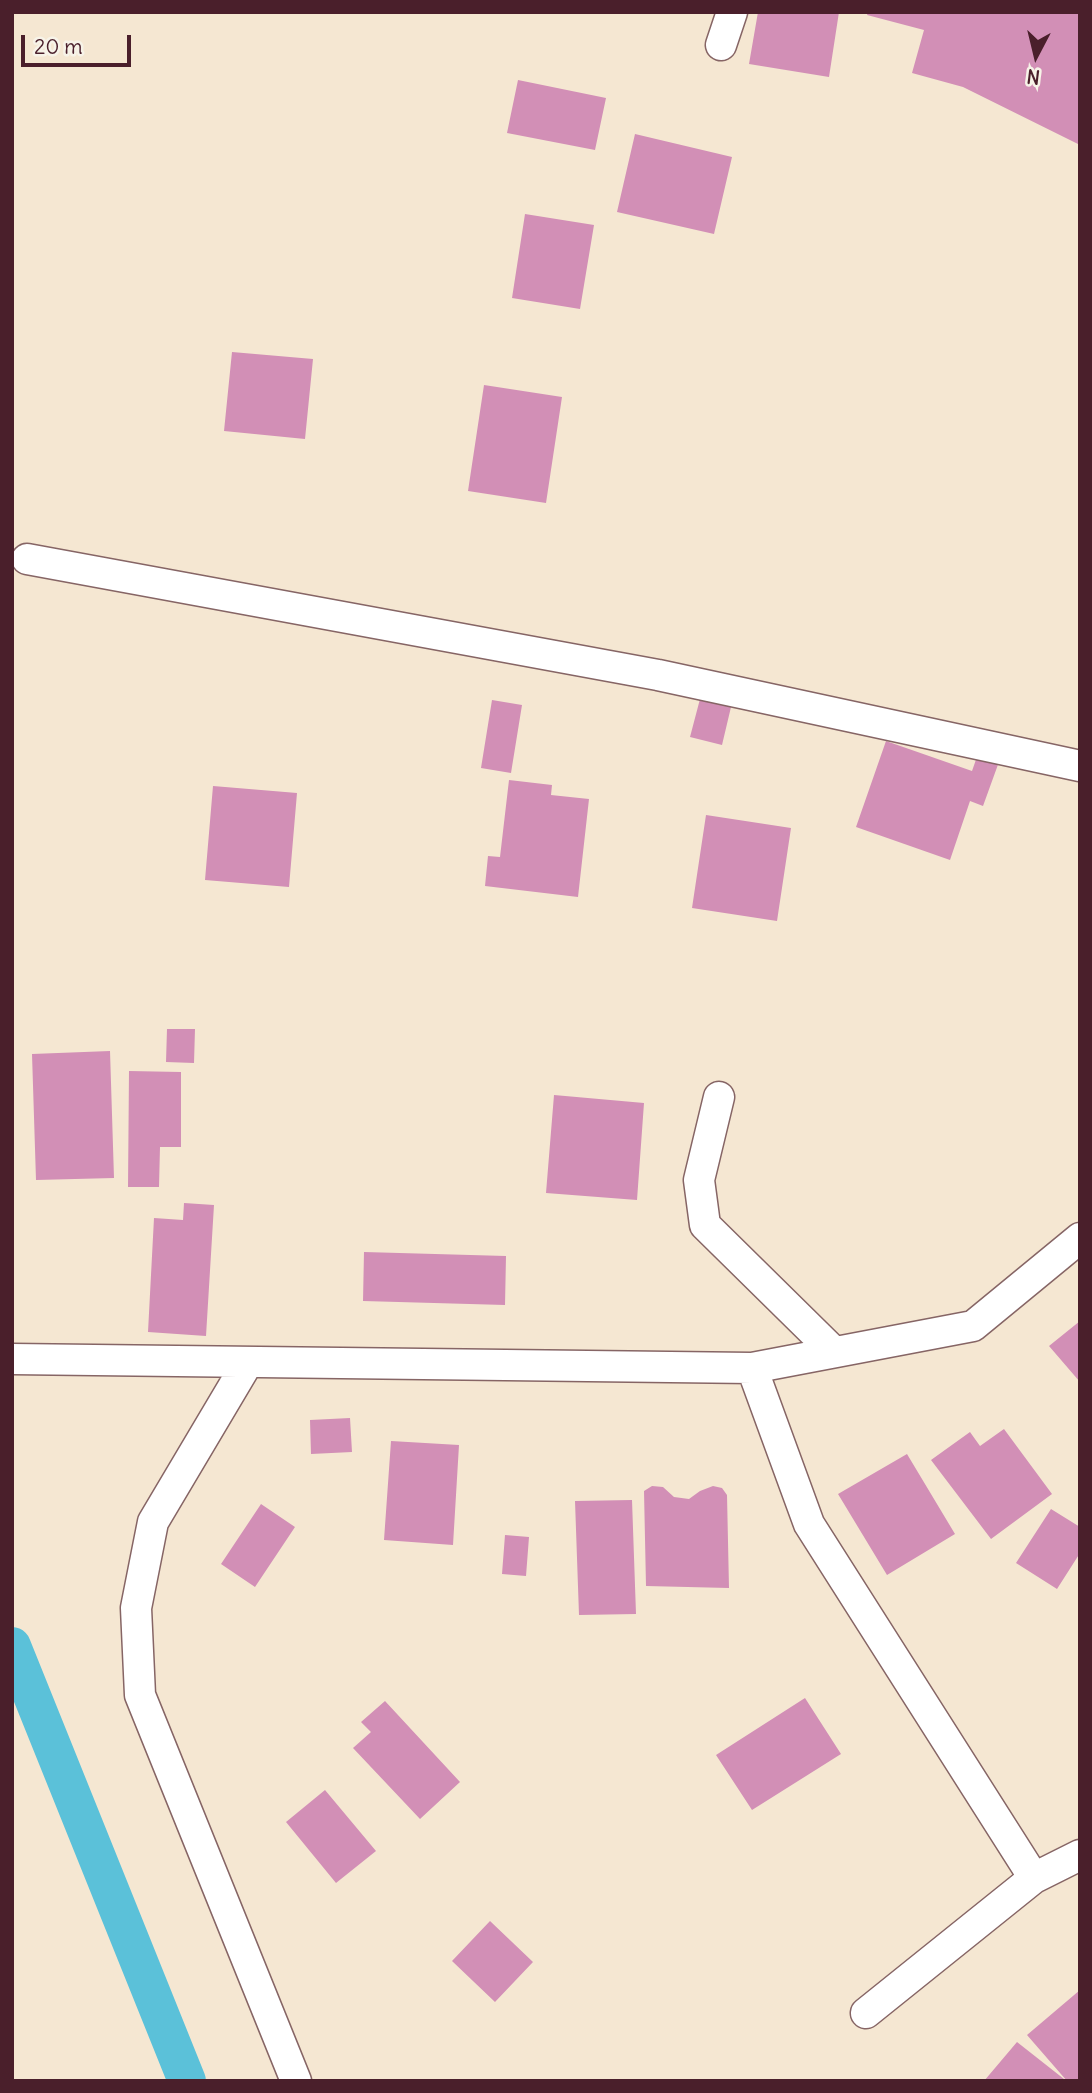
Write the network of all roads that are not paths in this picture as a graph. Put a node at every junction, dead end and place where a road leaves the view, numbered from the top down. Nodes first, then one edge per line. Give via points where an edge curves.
1 (732, 12) edge
2 (720, 45) dead end
3 (27, 559) dead end
4 (1080, 766) edge
5 (719, 1097) dead end
6 (1080, 1238) edge
7 (834, 1352) junction
8 (12, 1359) edge
9 (248, 1362) junction
10 (752, 1368) junction
11 (1080, 1855) edge
12 (1034, 1878) junction
13 (866, 2013) dead end
14 (296, 2081) edge

1 - 2 street
3 - 4 street via 658,675
5 - 7 street via 699,1180 705,1225
6 - 7 street via 973,1326
7 - 10 street
8 - 9 street
9 - 10 street
9 - 14 street via 153,1522 136,1608 140,1695
10 - 12 street via 809,1524
11 - 12 street
12 - 13 street

